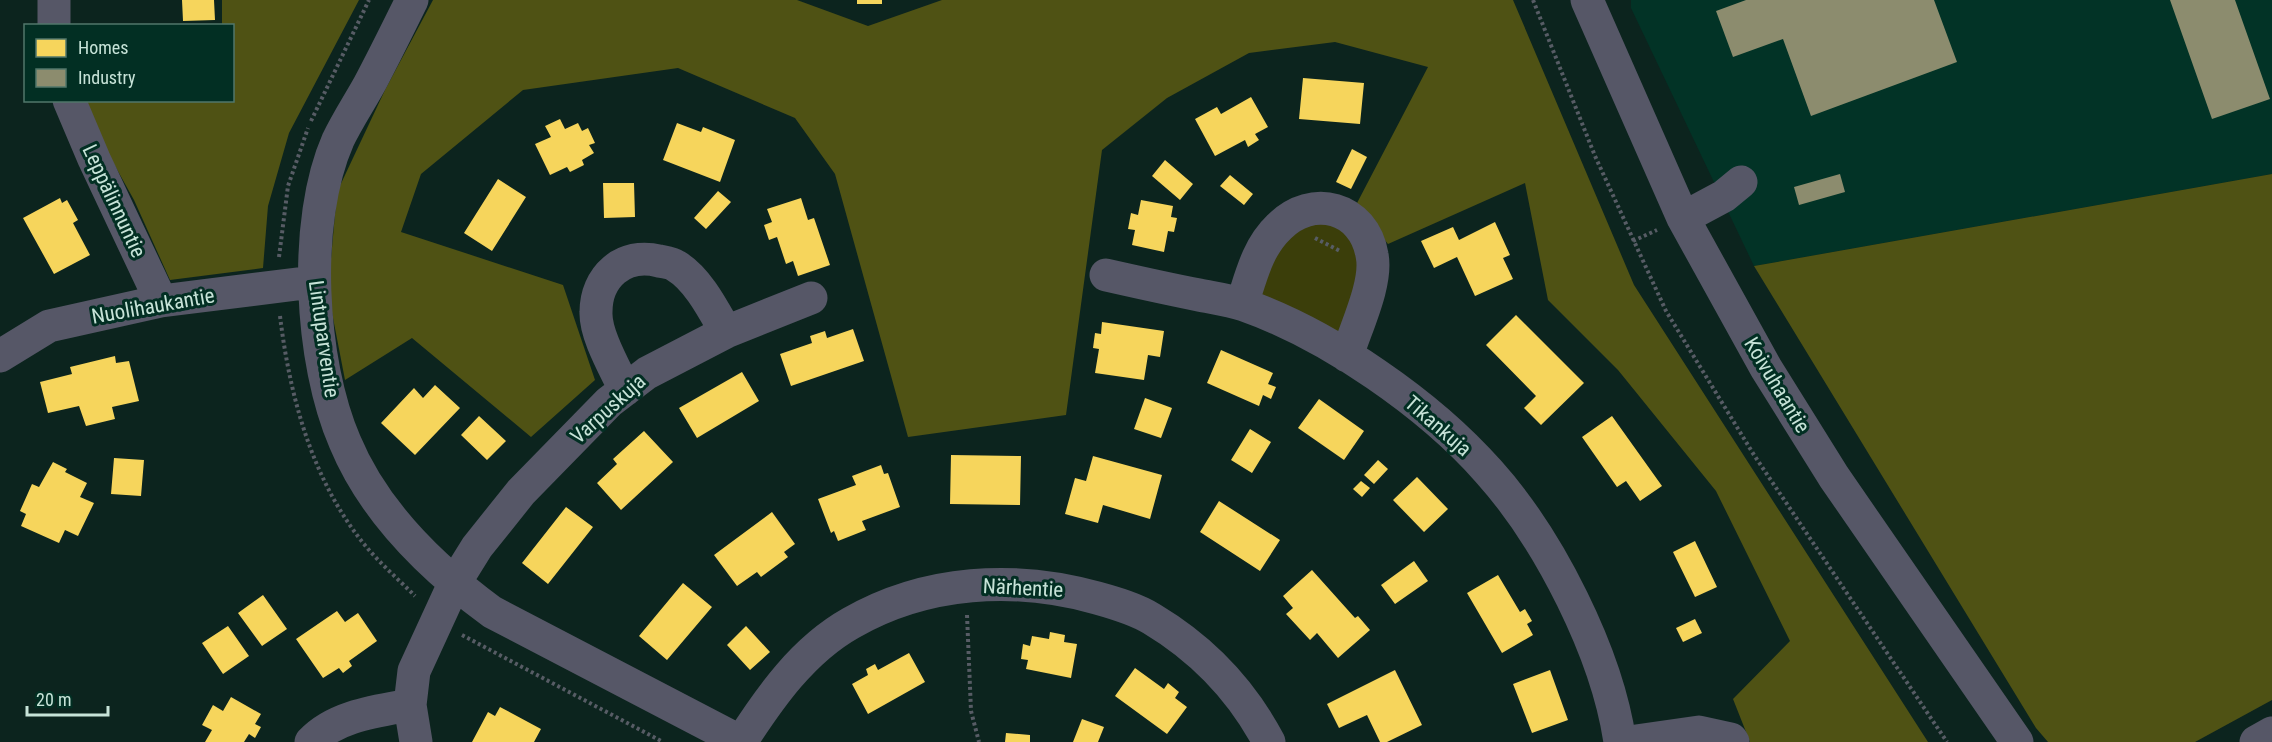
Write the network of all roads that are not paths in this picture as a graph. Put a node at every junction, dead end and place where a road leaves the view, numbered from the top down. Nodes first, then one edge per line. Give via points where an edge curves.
1 (54, 0) edge
2 (412, 0) edge
3 (1587, 0) edge
4 (54, 24) edge
5 (70, 102) edge
6 (1742, 182) dead end
7 (1683, 218) junction
8 (1106, 276) dead end
9 (314, 282) junction
10 (811, 298) dead end
11 (162, 301) junction
12 (1242, 304) junction
13 (726, 332) junction
14 (0, 356) edge
15 (1347, 357) junction
16 (625, 390) junction
17 (454, 584) junction
18 (410, 705) junction
19 (2272, 733) edge
20 (310, 742) edge
21 (416, 742) edge
22 (741, 742) edge
23 (1269, 742) edge
24 (1620, 742) edge
25 (1629, 742) edge
26 (1733, 742) edge
27 (2017, 742) edge
28 (2256, 742) edge

1 - 4 street
2 - 9 street, Lintuparventie via 338,141 319,206
3 - 7 street, Koivuhaantie
5 - 11 street, Leppälinnuntie
6 - 7 street
7 - 27 street, Koivuhaantie via 1766,368 1834,477
8 - 12 street, Tikankuja
9 - 11 street, Nuolihaukantie
9 - 17 street, Lintuparventie via 326,381 345,442 379,502
10 - 13 street, Varpuskuja
11 - 14 street, Nuolihaukantie via 50,326
12 - 15 street, Tikankuja
12 - 15 street via 1257,258 1279,226 1297,213 1317,209 1338,211 1354,218 1366,235 1373,256 1371,278
13 - 16 street, Varpuskuja via 657,368
13 - 16 street via 700,292 675,265 645,257 622,263 602,282 596,314
15 - 24 street, Tikankuja via 1422,408 1489,471 1515,505 1562,580 1579,616 1598,663
16 - 17 street, Varpuskuja via 521,492 477,547
17 - 18 street, Varpuskuja via 414,671
17 - 22 street, Lintuparventie via 492,612
18 - 20 street via 362,714 333,725
18 - 21 street, Varpuskuja
19 - 28 street
22 - 23 street, Närhentie via 777,690 807,656 849,624 893,602 937,590 994,583 1037,585 1115,603 1151,618 1219,671 1251,708
25 - 26 street via 1699,732

